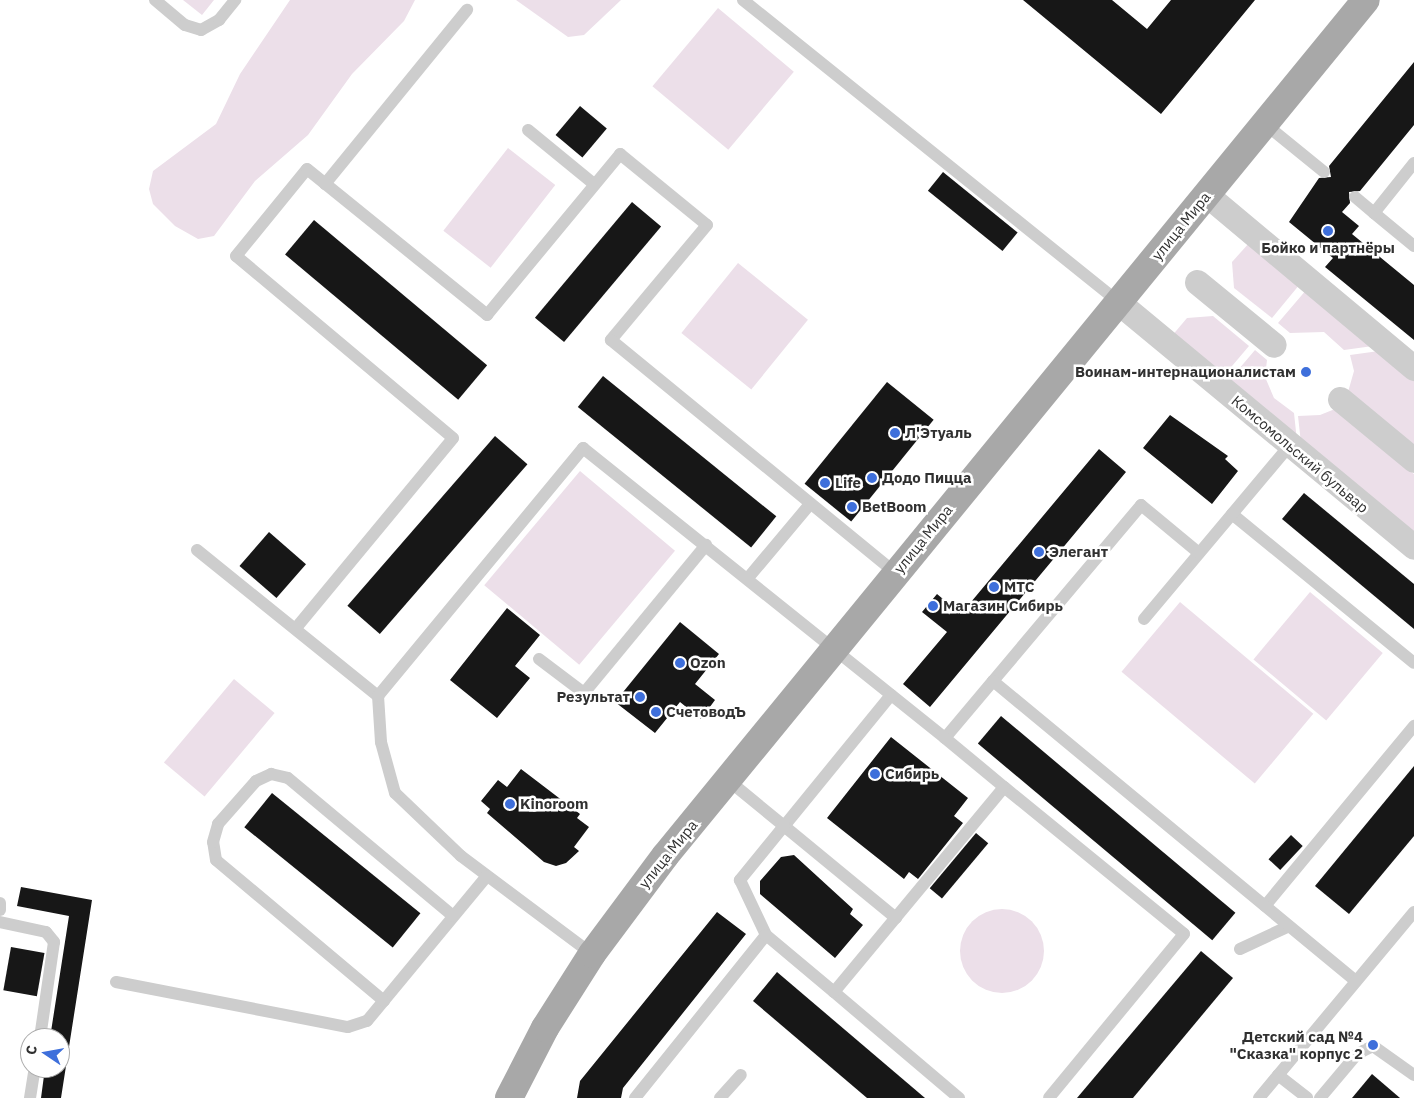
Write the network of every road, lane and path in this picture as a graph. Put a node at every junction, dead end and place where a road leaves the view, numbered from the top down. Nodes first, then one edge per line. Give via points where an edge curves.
1 (155, 0) edge
2 (236, 0) edge
3 (743, 0) edge
4 (1366, 0) edge
5 (467, 10) dead end
6 (1265, 124) junction
7 (528, 130) dead end
8 (1414, 163) edge
9 (1324, 172) dead end
10 (325, 184) junction
11 (594, 184) junction
12 (1207, 194) junction
13 (1354, 197) dead end
14 (1374, 213) junction
15 (1414, 246) edge
16 (1197, 282) dead end
17 (1118, 302) junction
18 (1274, 345) dead end
19 (1414, 368) edge
20 (1340, 399) dead end
21 (1290, 445) junction
22 (1414, 460) edge
23 (810, 504) junction
24 (1232, 514) junction
25 (706, 545) junction
26 (1414, 547) edge
27 (197, 550) dead end
28 (1199, 553) junction
29 (896, 573) junction
30 (748, 578) junction
31 (1144, 618) dead end
32 (296, 628) junction
33 (835, 648) junction
34 (539, 659) dead end
35 (1414, 663) edge
36 (993, 681) junction
37 (891, 694) junction
38 (378, 696) junction
39 (1414, 726) edge
40 (945, 738) junction
41 (728, 780) junction
42 (1004, 786) junction
43 (784, 826) junction
44 (487, 876) junction
45 (0, 903) edge
46 (1265, 906) junction
47 (0, 910) edge
48 (454, 916) junction
49 (1412, 917) edge
50 (896, 918) junction
51 (0, 922) edge
52 (1287, 927) junction
53 (766, 936) junction
54 (1240, 949) dead end
55 (592, 954) junction
56 (1356, 981) junction
57 (116, 982) dead end
58 (834, 992) junction
59 (384, 1001) junction
60 (41, 1028) edge
61 (1278, 1074) junction
62 (741, 1075) dead end
63 (1414, 1075) edge
64 (33, 1078) edge
65 (30, 1098) edge
66 (508, 1098) edge
67 (635, 1098) edge
68 (720, 1098) edge
69 (959, 1098) edge
70 (1048, 1098) edge
71 (1259, 1098) edge
72 (1307, 1098) edge
73 (1320, 1098) edge

1 - 2 lane via 185,25 201,30 219,20
3 - 17 lane
4 - 6 main road, улица Мира
5 - 10 lane
6 - 9 lane
6 - 12 main road, улица Мира
7 - 11 lane
8 - 14 lane
10 - 11 lane via 487,315
10 - 32 lane via 307,169 236,256 453,438
11 - 23 lane via 620,154 707,225 611,340
12 - 17 main road, улица Мира
12 - 19 street
13 - 14 lane
14 - 15 lane
16 - 18 street
17 - 21 street, Комсомольский бульвар
17 - 29 main road, улица Мира
20 - 22 street
21 - 24 lane
21 - 26 street, Комсомольский бульвар
23 - 29 lane
23 - 30 lane
24 - 28 lane
24 - 35 lane
25 - 30 lane
25 - 34 lane via 584,693
25 - 38 lane via 583,448
27 - 32 lane
28 - 31 lane
28 - 36 lane via 1141,505
29 - 33 main road, улица Мира
30 - 33 lane
32 - 38 lane
33 - 37 lane
33 - 41 main road, улица Мира
36 - 40 lane
36 - 46 lane
37 - 40 lane
37 - 43 lane
38 - 44 lane via 381,742 395,793 413,814
39 - 46 lane
40 - 42 lane
41 - 43 lane
41 - 55 main road, улица Мира
42 - 50 lane
42 - 70 lane via 1184,934
43 - 50 lane
43 - 53 lane via 740,880
44 - 48 lane
44 - 55 lane
45 - 47 lane
46 - 52 lane
48 - 59 lane
48 - 59 lane via 288,778 271,774 256,781 218,824 213,842 216,860
49 - 56 lane
50 - 58 lane
51 - 60 lane via 46,932 54,942
52 - 54 lane
52 - 56 lane
53 - 58 lane
53 - 67 lane
55 - 66 main road, улица Мира via 545,1028
56 - 61 lane
57 - 59 lane via 348,1027 367,1021
58 - 69 lane
61 - 71 lane
61 - 72 lane
62 - 68 lane
63 - 73 lane via 1373,1046 1357,1054
64 - 65 lane

